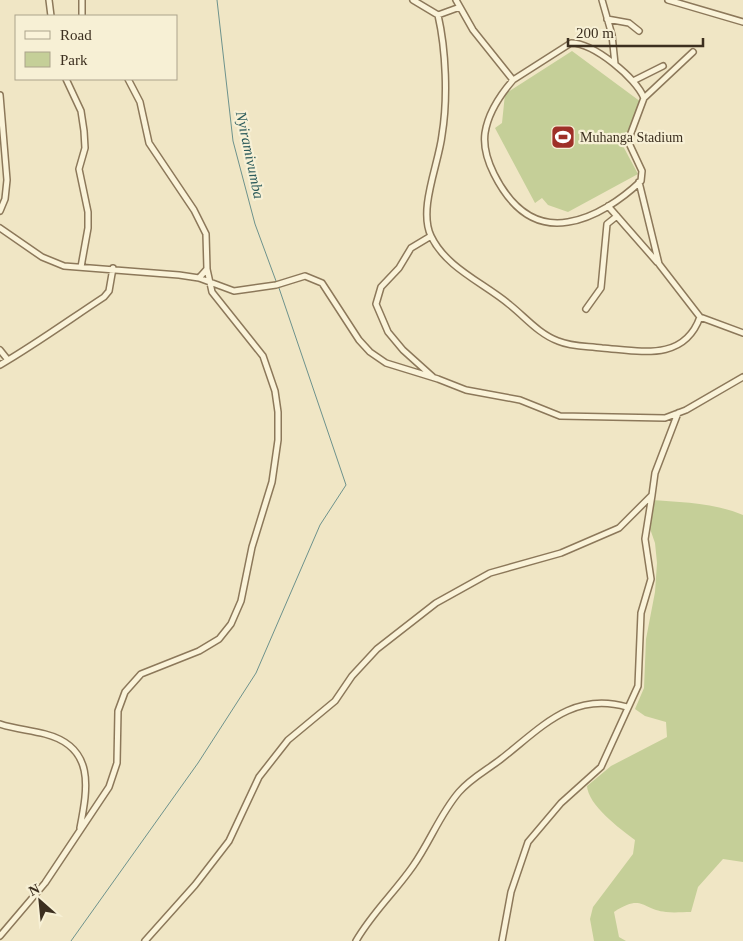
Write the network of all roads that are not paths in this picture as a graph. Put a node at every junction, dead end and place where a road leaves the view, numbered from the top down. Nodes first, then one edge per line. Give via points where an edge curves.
1 (49, 0) edge
2 (82, 0) edge
3 (412, 0) edge
4 (464, 0) edge
5 (602, 0) edge
6 (668, 0) edge
7 (458, 3) edge
8 (51, 15) edge
9 (82, 15) edge
10 (438, 15) junction
11 (607, 18) junction
12 (743, 22) edge
13 (639, 31) dead end
14 (693, 52) dead end
15 (616, 64) junction
16 (663, 66) dead end
17 (66, 80) edge
18 (129, 80) edge
19 (512, 80) junction
20 (633, 82) junction
21 (0, 95) edge
22 (644, 98) junction
23 (639, 182) junction
24 (608, 206) junction
25 (0, 211) edge
26 (617, 216) junction
27 (0, 228) edge
28 (431, 236) junction
29 (659, 264) junction
30 (81, 267) junction
31 (113, 268) junction
32 (207, 269) junction
33 (199, 278) junction
34 (211, 283) junction
35 (586, 308) dead end
36 (700, 318) junction
37 (743, 333) edge
38 (0, 350) edge
39 (8, 360) junction
40 (0, 365) edge
41 (433, 377) junction
42 (743, 378) edge
43 (678, 413) junction
44 (652, 495) junction
45 (627, 708) junction
46 (0, 724) edge
47 (80, 830) junction
48 (0, 936) edge
49 (145, 941) edge
50 (356, 941) edge
51 (502, 941) edge

1 - 8 street
2 - 9 street
3 - 10 street
4 - 7 street
5 - 11 street
6 - 12 street
7 - 10 street
7 - 19 street via 473,30
10 - 28 street via 444,105 443,134 428,210
11 - 13 street via 629,23
11 - 15 street
14 - 22 street
15 - 19 street via 571,43
15 - 20 street
16 - 20 street
17 - 30 street via 81,111 84,130 85,148 79,169 88,228
18 - 32 street via 140,102 149,143 194,210 206,234
19 - 24 street via 494,106 484,136 489,164 508,200 523,212 558,223 581,219
20 - 22 street
21 - 25 street via 7,180
22 - 23 street via 628,140 643,175
23 - 24 street
23 - 29 street
24 - 26 street
26 - 29 street
26 - 35 street via 607,224 601,288
27 - 30 street via 42,257 64,266
28 - 36 street via 457,266 547,336 565,344 656,352 687,339
28 - 41 street via 411,248 399,268 381,287 376,304 393,338
29 - 36 street
30 - 31 street
31 - 33 street
31 - 39 street via 104,297
32 - 33 street
32 - 34 street
33 - 34 street
34 - 41 street via 242,291 298,277 316,279 370,352 392,366
34 - 47 street via 212,292 263,356 271,376 279,430 272,482 250,552 243,594 231,624 210,645 141,674 129,686 119,703 118,748 112,779
36 - 37 street
38 - 39 street
39 - 40 street
41 - 43 street via 466,390 520,400 560,416 652,420
42 - 43 street
43 - 44 street via 655,473
44 - 45 street via 645,540 651,579 641,614 638,686
44 - 49 street via 619,528 561,553 490,573 436,602 388,639 359,668 325,712 281,748 254,784 229,841
45 - 50 street via 596,702 574,708 546,722 469,781 450,804 412,868 370,918
45 - 51 street via 601,767 561,803 528,842 511,892
46 - 47 street via 57,738 76,752 84,766 88,786
47 - 48 street via 45,883

